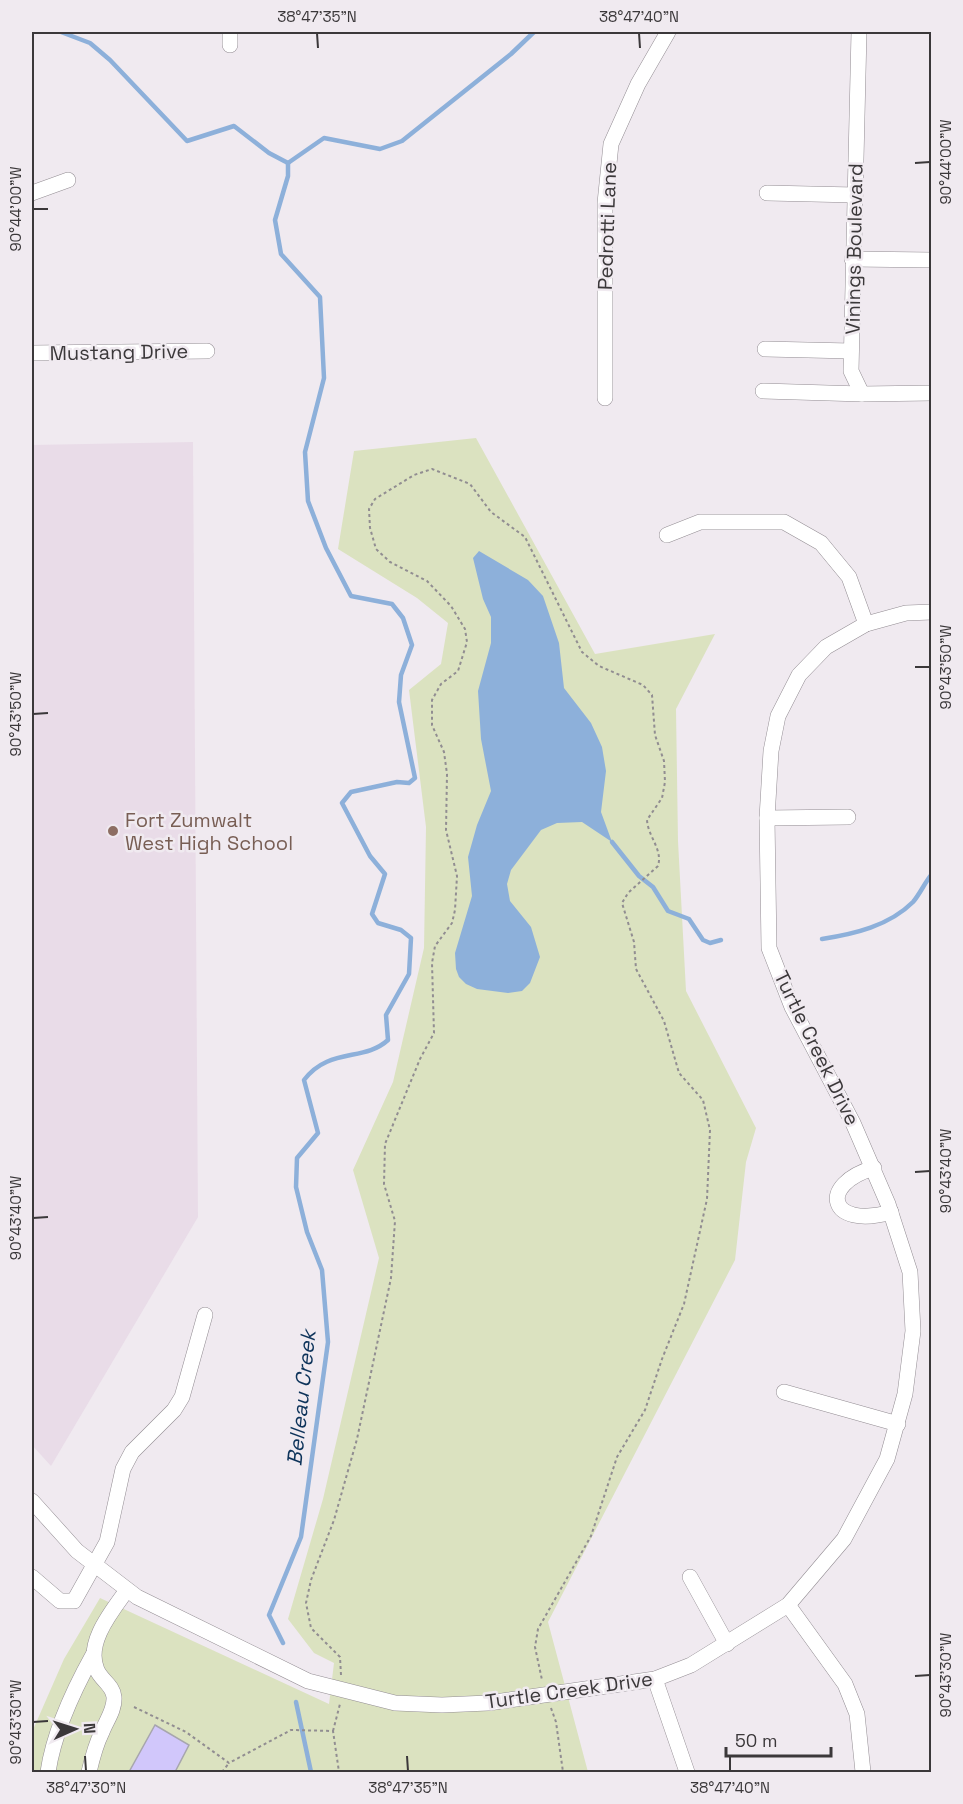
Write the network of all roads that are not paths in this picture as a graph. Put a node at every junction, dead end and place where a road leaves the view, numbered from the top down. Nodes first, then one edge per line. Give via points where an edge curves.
1 (668, 32) edge
2 (849, 32) edge
3 (859, 32) edge
4 (68, 180) dead end
5 (32, 193) edge
6 (766, 193) dead end
7 (855, 195) junction
8 (852, 259) junction
9 (932, 260) edge
10 (765, 349) dead end
11 (207, 351) dead end
12 (851, 351) junction
13 (32, 353) edge
14 (763, 391) dead end
15 (932, 393) edge
16 (862, 394) junction
17 (605, 398) dead end
18 (667, 536) dead end
19 (932, 612) edge
20 (866, 624) junction
21 (848, 817) dead end
22 (767, 818) junction
23 (874, 1168) junction
24 (891, 1212) junction
25 (205, 1315) dead end
26 (784, 1392) dead end
27 (898, 1424) junction
28 (32, 1501) edge
29 (96, 1566) junction
30 (32, 1577) edge
31 (690, 1577) dead end
32 (127, 1590) junction
33 (788, 1605) junction
34 (727, 1644) junction
35 (93, 1655) junction
36 (655, 1679) junction
37 (48, 1773) edge
38 (89, 1773) edge
39 (687, 1773) edge
40 (863, 1773) edge

1 - 17 street, Pedrotti Lane via 638,84 611,144 605,203
2 - 3 street
3 - 7 street, Vinings Boulevard
4 - 5 street
6 - 7 street
7 - 8 street, Vinings Boulevard
8 - 9 street
8 - 12 street, Vinings Boulevard
10 - 12 street
11 - 13 street, Mustang Drive
12 - 16 street, Vinings Boulevard via 851,372
14 - 16 street
15 - 16 street
18 - 20 street via 700,522 784,522 821,543 849,577
19 - 20 street, Turtle Creek Drive via 906,613
20 - 22 street, Turtle Creek Drive via 826,647 799,675 788,695 778,716 771,751
21 - 22 street
22 - 23 street, Turtle Creek Drive via 769,948 792,1007
23 - 24 street, Turtle Creek Drive
23 - 24 street via 843,1184 838,1202 842,1212 851,1217
24 - 27 street, Turtle Creek Drive via 910,1272 913,1332
25 - 29 street via 182,1397 132,1452 123,1469 113,1523
26 - 27 street
27 - 33 street, Turtle Creek Drive via 887,1459 844,1539
28 - 29 street, Turtle Creek Drive via 77,1551
29 - 30 street via 74,1601 60,1601
29 - 32 street, Turtle Creek Drive
31 - 34 street
32 - 35 street via 108,1618
32 - 36 street, Turtle Creek Drive via 308,1681 395,1703 488,1703
33 - 34 street, Turtle Creek Drive
33 - 40 street via 845,1684 857,1714
34 - 36 street, Turtle Creek Drive via 691,1665
35 - 37 street via 61,1724
35 - 38 street via 97,1672 111,1686 114,1696 113,1709
36 - 39 street

